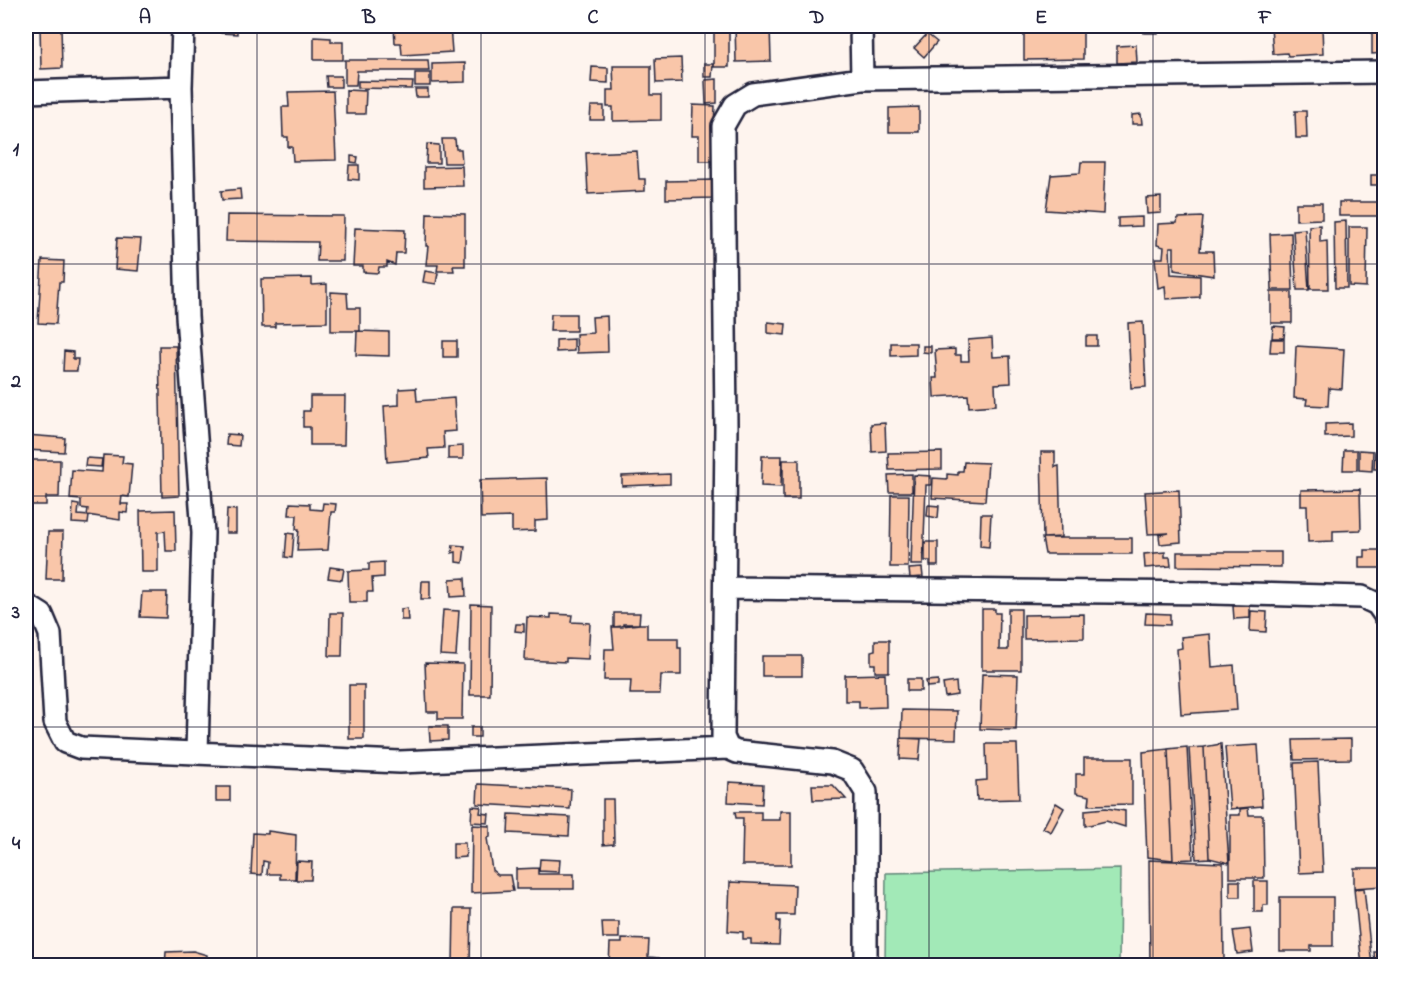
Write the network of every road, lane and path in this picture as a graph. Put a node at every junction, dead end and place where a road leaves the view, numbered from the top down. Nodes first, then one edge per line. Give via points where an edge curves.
1 (183, 26) edge
2 (861, 26) edge
3 (1384, 72) edge
4 (862, 79) junction
5 (182, 87) junction
6 (26, 92) edge
7 (725, 588) junction
8 (26, 605) edge
9 (1384, 614) edge
10 (728, 748) junction
11 (197, 752) junction
12 (866, 966) edge

1 - 5 street
2 - 4 street
3 - 4 street
4 - 7 street via 753,94 735,105 723,126
5 - 6 street
5 - 11 street via 187,316 203,533
7 - 9 street via 1362,597 1377,604
7 - 10 street via 723,737
8 - 11 street via 42,615 50,634 55,722 65,742 81,748
10 - 11 street via 400,762
10 - 12 street via 832,762 852,770 866,792

